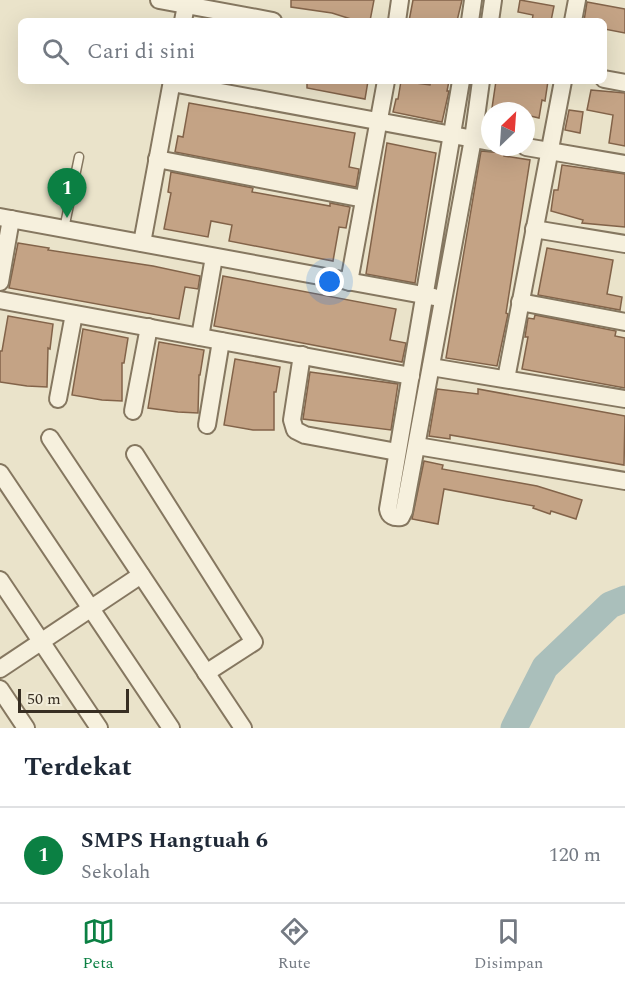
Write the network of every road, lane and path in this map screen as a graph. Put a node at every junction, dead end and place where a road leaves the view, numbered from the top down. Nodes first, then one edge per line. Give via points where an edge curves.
1 (159, 0) edge
2 (400, 0) edge
3 (473, 0) edge
4 (493, 0) edge
5 (577, 0) edge
6 (185, 9) edge
7 (251, 18) edge
8 (397, 18) edge
9 (470, 18) edge
10 (490, 18) edge
11 (574, 18) edge
12 (607, 80) edge
13 (625, 83) edge
14 (172, 84) edge
15 (182, 84) edge
16 (385, 84) edge
17 (461, 84) edge
18 (481, 84) edge
19 (562, 84) edge
20 (378, 122) junction
21 (453, 136) junction
22 (472, 139) junction
23 (481, 140) edge
24 (535, 148) edge
25 (549, 150) junction
26 (79, 157) dead end
27 (157, 159) junction
28 (625, 164) edge
29 (364, 199) junction
30 (5, 218) edge
31 (64, 229) junction
32 (534, 229) junction
33 (142, 243) junction
34 (625, 244) edge
35 (214, 257) junction
36 (0, 282) edge
37 (349, 282) junction
38 (425, 296) junction
39 (443, 299) junction
40 (0, 300) edge
41 (520, 302) junction
42 (74, 314) junction
43 (625, 322) edge
44 (149, 327) junction
45 (200, 337) junction
46 (221, 341) junction
47 (302, 356) junction
48 (431, 367) junction
49 (411, 376) junction
50 (506, 379) junction
51 (58, 399) dead end
52 (625, 399) edge
53 (133, 411) dead end
54 (207, 425) dead end
55 (50, 438) dead end
56 (417, 446) junction
57 (397, 452) junction
58 (135, 454) dead end
59 (0, 473) edge
60 (625, 481) edge
61 (141, 575) junction
62 (0, 580) edge
63 (90, 608) junction
64 (41, 642) junction
65 (0, 669) edge
66 (206, 673) junction
67 (0, 689) edge
68 (26, 728) edge
69 (99, 728) edge
70 (171, 728) edge
71 (243, 728) edge

1 - 6 street
2 - 8 street
3 - 9 street
4 - 10 street
5 - 11 street
6 - 7 street
12 - 13 street
14 - 27 street
15 - 20 street
16 - 20 street
17 - 21 street
18 - 22 street
19 - 25 street
20 - 21 street
20 - 29 street
21 - 22 street
21 - 38 street
22 - 23 street
22 - 39 street
24 - 25 street
25 - 28 street
25 - 32 street
26 - 31 lane
27 - 29 street
27 - 33 street
29 - 37 street
30 - 31 street
30 - 36 street
31 - 33 street
32 - 34 street
32 - 41 street
33 - 35 street
35 - 37 street
35 - 45 street
37 - 38 street
38 - 39 street
38 - 49 street
39 - 48 street
40 - 42 street
41 - 43 street
41 - 50 street
42 - 44 street
42 - 51 street
44 - 45 street
44 - 53 street
45 - 46 street
46 - 47 street
46 - 54 street
47 - 49 street
47 - 57 street via 292,420 295,430
48 - 50 street
48 - 56 street
49 - 57 street
50 - 52 street
55 - 61 street
56 - 57 street via 400,518 388,509
56 - 60 street
58 - 66 street via 254,642
59 - 63 street
61 - 63 street
61 - 66 street
62 - 64 street
63 - 64 street
63 - 70 street
64 - 65 street
64 - 69 street
66 - 71 street
67 - 68 street

